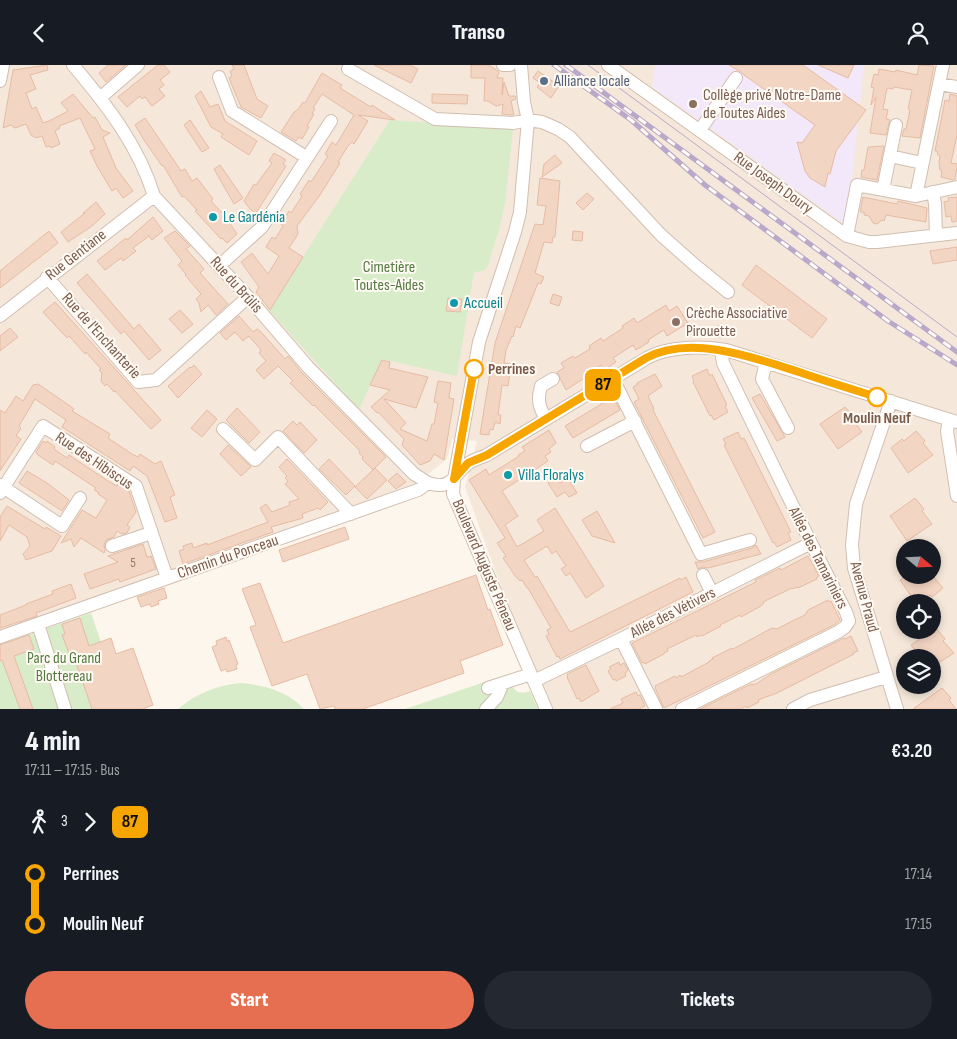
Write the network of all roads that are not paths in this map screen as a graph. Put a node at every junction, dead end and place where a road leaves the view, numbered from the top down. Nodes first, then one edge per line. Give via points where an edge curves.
1 (73, 65) edge
2 (138, 65) edge
3 (503, 65) edge
4 (510, 65) edge
5 (521, 65) edge
6 (943, 65) edge
7 (613, 66) edge
8 (348, 69) dead end
9 (219, 77) dead end
10 (736, 78) dead end
11 (939, 84) junction
12 (957, 87) edge
13 (100, 98) junction
14 (528, 120) junction
15 (331, 121) dead end
16 (896, 125) dead end
17 (700, 130) junction
18 (890, 156) junction
19 (306, 157) junction
20 (922, 163) junction
21 (957, 187) edge
22 (883, 190) junction
23 (933, 192) junction
24 (154, 196) junction
25 (916, 196) junction
26 (957, 233) edge
27 (936, 235) junction
28 (847, 236) junction
29 (219, 266) junction
30 (47, 277) junction
31 (728, 292) dead end
32 (248, 297) junction
33 (0, 316) edge
34 (721, 350) junction
35 (766, 362) junction
36 (552, 379) dead end
37 (612, 379) junction
38 (891, 401) junction
39 (546, 419) junction
40 (635, 421) junction
41 (953, 421) edge
42 (788, 428) dead end
43 (222, 429) dead end
44 (587, 447) dead end
45 (454, 479) junction
46 (428, 483) junction
47 (1, 489) edge
48 (957, 496) edge
49 (80, 498) dead end
50 (351, 514) junction
51 (151, 533) junction
52 (750, 540) dead end
53 (810, 543) junction
54 (112, 546) dead end
55 (703, 575) dead end
56 (167, 578) junction
57 (712, 593) junction
58 (38, 624) junction
59 (0, 637) edge
60 (621, 639) junction
61 (532, 677) junction
62 (886, 677) junction
63 (503, 683) junction
64 (488, 689) dead end
65 (65, 709) edge
66 (486, 709) edge
67 (546, 709) edge
68 (656, 709) edge
69 (682, 709) edge
70 (793, 709) edge
71 (897, 709) edge

1 - 13 street, Rue du Brûlis
2 - 13 street
3 - 4 street
5 - 14 street, Boulevard Auguste Péneau
6 - 11 street
7 - 17 street, Rue Joseph Doury
8 - 14 street via 435,119 513,123
9 - 19 street via 232,111
10 - 17 street
11 - 12 street
11 - 20 street
13 - 24 street, Rue du Brûlis via 121,127 148,176
14 - 31 street via 546,123 570,137 661,235
14 - 45 street, Boulevard Auguste Péneau via 518,221 478,342
15 - 19 street
16 - 18 street
17 - 28 street, Rue Joseph Doury
18 - 20 street
18 - 22 street
19 - 29 street via 262,227
20 - 25 street
21 - 23 street
22 - 25 street
22 - 28 street via 858,185
23 - 25 street
23 - 27 street
24 - 29 street, Rue du Brûlis
24 - 30 street, Rue Gentiane
26 - 27 street, Rue Joseph Doury
27 - 28 street, Rue Joseph Doury via 877,243
29 - 32 street, Rue du Brûlis
30 - 32 street, Rue de l'Enchanterie via 138,382 156,380
30 - 33 street, Rue Gentiane
32 - 46 street, Rue du Brûlis via 331,391 414,474
34 - 35 street
34 - 37 street via 663,351
34 - 53 street, Allée des Tamariniers via 723,363
35 - 38 street
35 - 42 street via 762,379
36 - 39 street via 541,387 538,400
37 - 39 street
37 - 40 street
38 - 41 street
38 - 62 street, Avenue Praud via 856,503 852,545 854,568
39 - 45 street via 468,463
40 - 44 street
40 - 52 street via 701,554
41 - 48 street via 947,431
43 - 50 street via 255,460 278,437
45 - 46 street, Chemin du Ponceau via 438,486
45 - 61 street, Boulevard Auguste Péneau via 453,494
46 - 50 street, Chemin du Ponceau via 418,490
47 - 49 street via 62,527
47 - 51 street, Rue des Hibiscus via 43,426 136,486
50 - 56 street, Chemin du Ponceau
51 - 54 street
51 - 56 street, Rue des Hibiscus
53 - 57 street, Allée des Vétivers
53 - 69 street, Allée des Tamariniers via 846,611 849,621 846,627
55 - 57 street
56 - 58 street, Chemin du Ponceau
57 - 60 street, Allée des Vétivers
58 - 59 street, Chemin du Ponceau
58 - 65 street
60 - 61 street, Allée des Vétivers
60 - 68 street
61 - 63 street, Allée des Vétivers
61 - 67 street, Boulevard Auguste Péneau
62 - 70 street via 817,698
62 - 71 street, Avenue Praud
63 - 64 street, Allée des Vétivers
63 - 66 street via 497,697

